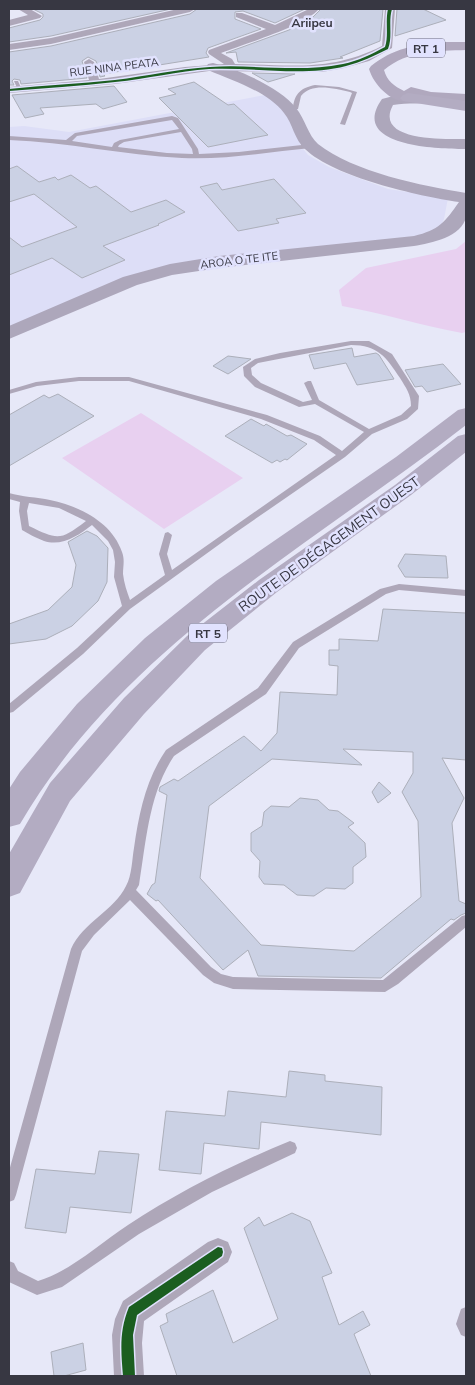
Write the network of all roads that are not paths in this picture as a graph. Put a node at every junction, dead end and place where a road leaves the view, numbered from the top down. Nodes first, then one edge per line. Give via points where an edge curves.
1 (23, 9) edge
2 (190, 9) edge
3 (314, 9) edge
4 (390, 9) edge
5 (239, 15) dead end
6 (9, 23) edge
7 (275, 29) junction
8 (466, 46) edge
9 (9, 47) edge
10 (388, 60) junction
11 (88, 62) dead end
12 (229, 70) junction
13 (95, 82) junction
14 (15, 87) edge
15 (409, 95) junction
16 (466, 99) edge
17 (386, 102) junction
18 (466, 106) edge
19 (290, 110) junction
20 (343, 124) dead end
21 (182, 130) junction
22 (9, 138) edge
23 (66, 143) junction
24 (466, 144) edge
25 (311, 146) junction
26 (114, 149) junction
27 (196, 155) junction
28 (461, 200) edge
29 (9, 333) edge
30 (308, 383) dead end
31 (9, 392) edge
32 (316, 401) junction
33 (466, 415) edge
34 (369, 432) junction
35 (466, 441) edge
36 (342, 455) junction
37 (9, 496) edge
38 (25, 500) junction
39 (92, 520) junction
40 (168, 535) dead end
41 (170, 576) junction
42 (466, 593) edge
43 (127, 607) junction
44 (9, 710) edge
45 (9, 815) edge
46 (9, 883) edge
47 (130, 892) junction
48 (466, 920) edge
49 (290, 1148) dead end
50 (9, 1195) edge
51 (218, 1252) dead end
52 (9, 1268) edge
53 (466, 1314) edge
54 (466, 1330) edge
55 (129, 1376) edge

1 - 6 street via 37,16
2 - 9 street via 51,41
3 - 7 street
4 - 12 street, RUE NINA PEATA via 391,38 387,48 354,64 307,70
5 - 7 street
7 - 12 street via 213,52 228,61
8 - 10 main road, RT 1 via 416,49
10 - 15 main road, RT 1 via 388,71 393,81
10 - 17 main road via 376,69
11 - 13 street
12 - 13 street, RUE NINA PEATA via 179,70
12 - 19 main road via 280,100
13 - 14 street, RUE NINA PEATA
15 - 16 main road
15 - 17 main road
15 - 17 main road via 397,107
15 - 18 highway
17 - 24 main road via 383,122 405,138 435,144
19 - 20 lane via 296,108 303,91 310,88 352,91 355,93
19 - 25 main road
21 - 23 lane via 176,119 168,118 75,135
21 - 26 lane via 122,140
21 - 27 lane
22 - 23 lane
23 - 26 lane
25 - 27 lane via 244,154
25 - 28 main road via 330,159 349,166
26 - 27 lane
28 - 29 main road, AROA O TE ITE via 454,223 431,237 170,270 130,282
30 - 32 lane
31 - 36 lane via 36,384 120,378 157,385 264,417 317,438
32 - 34 lane
32 - 34 lane via 302,405 275,394 248,376 247,367 255,360 280,354 351,343 366,343 379,349 408,383 415,396 415,407 404,416
33 - 45 highway, ROUTE DE DÉGAGEMENT OUEST / RT 5 via 225,587 154,645 87,712 30,780
34 - 36 lane
35 - 46 highway, ROUTE DE DÉGAGEMENT OUEST / RT 5 via 268,586 196,643 134,706 60,792
36 - 41 lane
37 - 38 lane
38 - 39 lane via 50,503
38 - 39 lane via 26,528 47,539 57,541
39 - 43 lane via 109,535 118,554 119,576
40 - 41 lane via 163,554
41 - 43 lane
42 - 47 lane via 399,587 383,591 296,645 262,691 170,753 153,782
43 - 44 lane
47 - 48 lane via 207,971 218,979 233,983 385,986
47 - 50 lane via 83,938 77,948
49 - 52 lane via 207,1187 134,1229 57,1282 37,1288 13,1276
51 - 55 street via 137,1308 128,1320
53 - 54 lane via 463,1324

